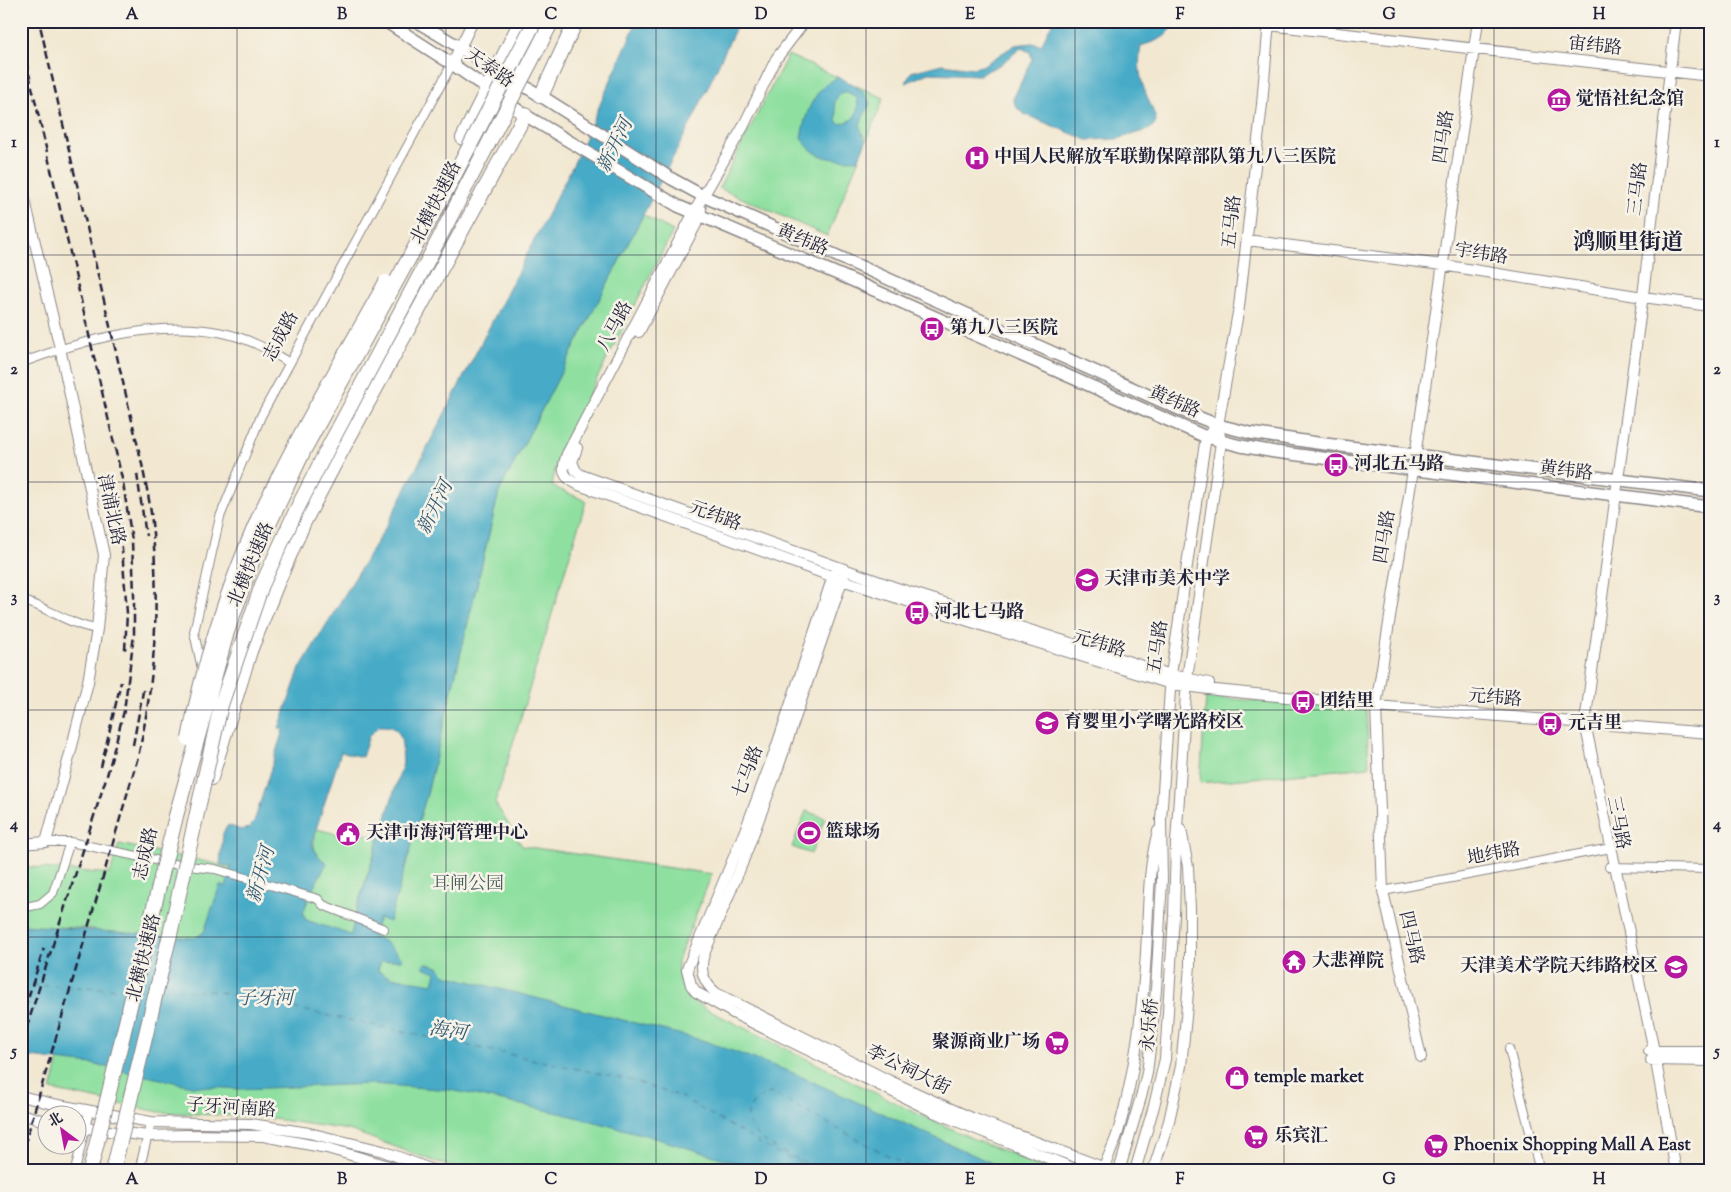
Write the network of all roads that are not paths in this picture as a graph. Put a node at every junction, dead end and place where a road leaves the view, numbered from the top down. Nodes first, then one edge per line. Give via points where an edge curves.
1 (385, 21) edge
2 (416, 21) edge
3 (473, 21) edge
4 (521, 21) edge
5 (534, 21) edge
6 (552, 21) edge
7 (576, 21) edge
8 (805, 21) edge
9 (1478, 21) edge
10 (1676, 21) edge
11 (1269, 23) edge
12 (460, 47) junction
13 (1474, 50) junction
14 (452, 64) junction
15 (496, 69) junction
16 (1670, 71) junction
17 (1710, 76) edge
18 (487, 88) junction
19 (541, 96) junction
20 (525, 115) junction
21 (672, 179) joint
22 (21, 184) edge
23 (703, 196) junction
24 (661, 197) joint
25 (24, 206) edge
26 (697, 215) junction
27 (1247, 240) junction
28 (1442, 266) junction
29 (1643, 297) junction
30 (1710, 306) edge
31 (60, 348) junction
32 (21, 363) edge
33 (290, 363) junction
34 (1218, 425) junction
35 (1206, 437) junction
36 (1221, 442) junction
37 (1414, 455) junction
38 (573, 467) joint
39 (1413, 470) junction
40 (564, 475) joint
41 (1617, 480) junction
42 (1710, 491) edge
43 (1614, 496) junction
44 (1710, 507) edge
45 (839, 573) junction
46 (242, 589) joint
47 (21, 600) edge
48 (97, 629) junction
49 (1171, 680) junction
50 (1186, 683) junction
51 (1376, 703) junction
52 (1586, 718) junction
53 (1710, 729) edge
54 (1710, 733) edge
55 (176, 816) junction
56 (1161, 820) junction
57 (1178, 820) junction
58 (192, 841) junction
59 (46, 842) junction
60 (70, 842) junction
61 (21, 844) edge
62 (1608, 848) junction
63 (179, 865) junction
64 (1612, 867) junction
65 (1710, 869) edge
66 (1176, 879) joint
67 (1162, 880) joint
68 (1383, 891) junction
69 (21, 908) edge
70 (381, 928) dead end
71 (703, 976) joint
72 (690, 985) joint
73 (1509, 1049) dead end
74 (1710, 1052) edge
75 (1652, 1055) junction
76 (1421, 1057) dead end
77 (1710, 1061) edge
78 (21, 1096) edge
79 (89, 1111) joint
80 (21, 1114) edge
81 (38, 1119) edge
82 (151, 1122) junction
83 (88, 1129) edge
84 (148, 1136) junction
85 (77, 1154) edge
86 (1106, 1170) edge
87 (75, 1171) edge
88 (90, 1171) edge
89 (113, 1171) edge
90 (138, 1171) edge
91 (406, 1171) edge
92 (436, 1171) edge
93 (1080, 1171) edge
94 (1119, 1171) edge
95 (1135, 1171) edge
96 (1153, 1171) edge
97 (1540, 1171) edge
98 (1671, 1171) edge
99 (1676, 1171) edge

1 - 14 main road, 天泰路
2 - 12 main road, 天泰路
3 - 12 street, 志成路
4 - 15 highway
5 - 46 highway, 北横快速路, bridge via 450,184 304,450
6 - 58 highway, 北横快速路, bridge via 296,510 262,585 222,704
7 - 19 highway
8 - 23 street, 八马路 via 776,59 743,127
9 - 13 street, 四马路
10 - 16 street, 三马路
11 - 13 street, 宙纬路
11 - 27 street, 五马路
12 - 14 street, 志成路
12 - 15 main road, 天泰路
13 - 16 street, 宙纬路
13 - 28 street, 四马路
14 - 18 main road, 天泰路
14 - 33 street, 志成路
15 - 18 highway
15 - 19 main road, 天泰路
16 - 17 street, 宙纬路
16 - 29 street, 三马路
18 - 20 main road, 天泰路
18 - 55 highway, bridge via 408,243 317,402 258,518 233,580 197,695
19 - 21 main road, 天泰路
20 - 24 main road, 天泰路
20 - 58 highway, bridge via 304,522 250,651
21 - 23 main road, 黄纬路
22 - 25 street, 津浦北路
23 - 26 street, 八马路
23 - 34 main road, 黄纬路
24 - 26 main road, 黄纬路
25 - 31 street, 津浦北路
26 - 35 main road, 黄纬路
26 - 38 street, 八马路 via 576,450
26 - 40 street, 八马路 via 568,454
27 - 28 street, 宇纬路
27 - 34 street, 五马路
28 - 29 street, 宇纬路
28 - 37 street, 四马路
29 - 30 street, 宇纬路
29 - 41 street, 三马路
31 - 32 street
31 - 33 street via 139,331 187,327 256,343
31 - 48 street, 津浦北路 via 104,555
33 - 63 street, 志成路 via 261,416 220,517 194,632 214,709
34 - 35 street
34 - 36 street, 五马路
34 - 37 main road, 黄纬路 via 1250,433
35 - 36 main road, 黄纬路
35 - 49 street, 五马路
36 - 39 main road, 黄纬路
36 - 50 street, 五马路
37 - 39 street, 四马路
37 - 41 main road, 黄纬路
38 - 45 street, 元纬路 via 581,474
39 - 43 main road, 黄纬路
39 - 51 street, 四马路
40 - 45 street, 元纬路 via 579,485
41 - 42 main road, 黄纬路
41 - 43 street, 三马路
43 - 44 main road, 黄纬路
43 - 52 street, 三马路
45 - 49 street, 元纬路
45 - 71 street, 七马路 via 778,768 704,954 701,964
45 - 72 street, 七马路 via 775,751 687,969
46 - 55 highway, 志成路, bridge
47 - 48 street
48 - 59 street, 津浦北路 via 88,682
49 - 50 street, 元纬路
49 - 56 street, 五马路
50 - 51 street, 元纬路
50 - 57 street, 五马路
51 - 52 street, 元纬路
51 - 68 street, 四马路
52 - 53 street, 元纬路
52 - 54 street, 元纬路
52 - 62 street, 三马路
55 - 88 highway, 志成路, bridge
56 - 67 street, 五马路
56 - 86 street via 1152,851 1149,878 1136,1054
57 - 66 street, 五马路
57 - 96 street via 1188,867 1190,965 1181,1066 1169,1121
58 - 89 highway, 北横快速路, bridge
59 - 60 street
59 - 61 street
60 - 63 street
60 - 69 street via 54,892 40,904
62 - 64 street, 三马路
62 - 68 street, 地纬路
63 - 70 street via 215,869 318,900
64 - 65 street
64 - 75 street, 三马路
66 - 95 street, 永乐桥 via 1165,1059
67 - 94 street, 永乐桥 via 1156,990 1146,1073
68 - 76 street, 四马路
71 - 86 street, 李公祠大街 via 716,993 909,1090
72 - 93 street, 李公祠大街 via 704,998 726,1010 903,1098
73 - 97 street
74 - 75 street
75 - 77 street
75 - 98 street, 三马路
75 - 99 street, 三马路
78 - 79 street, 子牙河南路
79 - 82 street, 子牙河南路
80 - 81 street
82 - 84 street
82 - 92 street, 子牙河南路 via 252,1124 309,1133 383,1151
83 - 84 street, 子牙河南路
84 - 90 street
84 - 91 street, 子牙河南路 via 263,1136 327,1148
85 - 87 street

